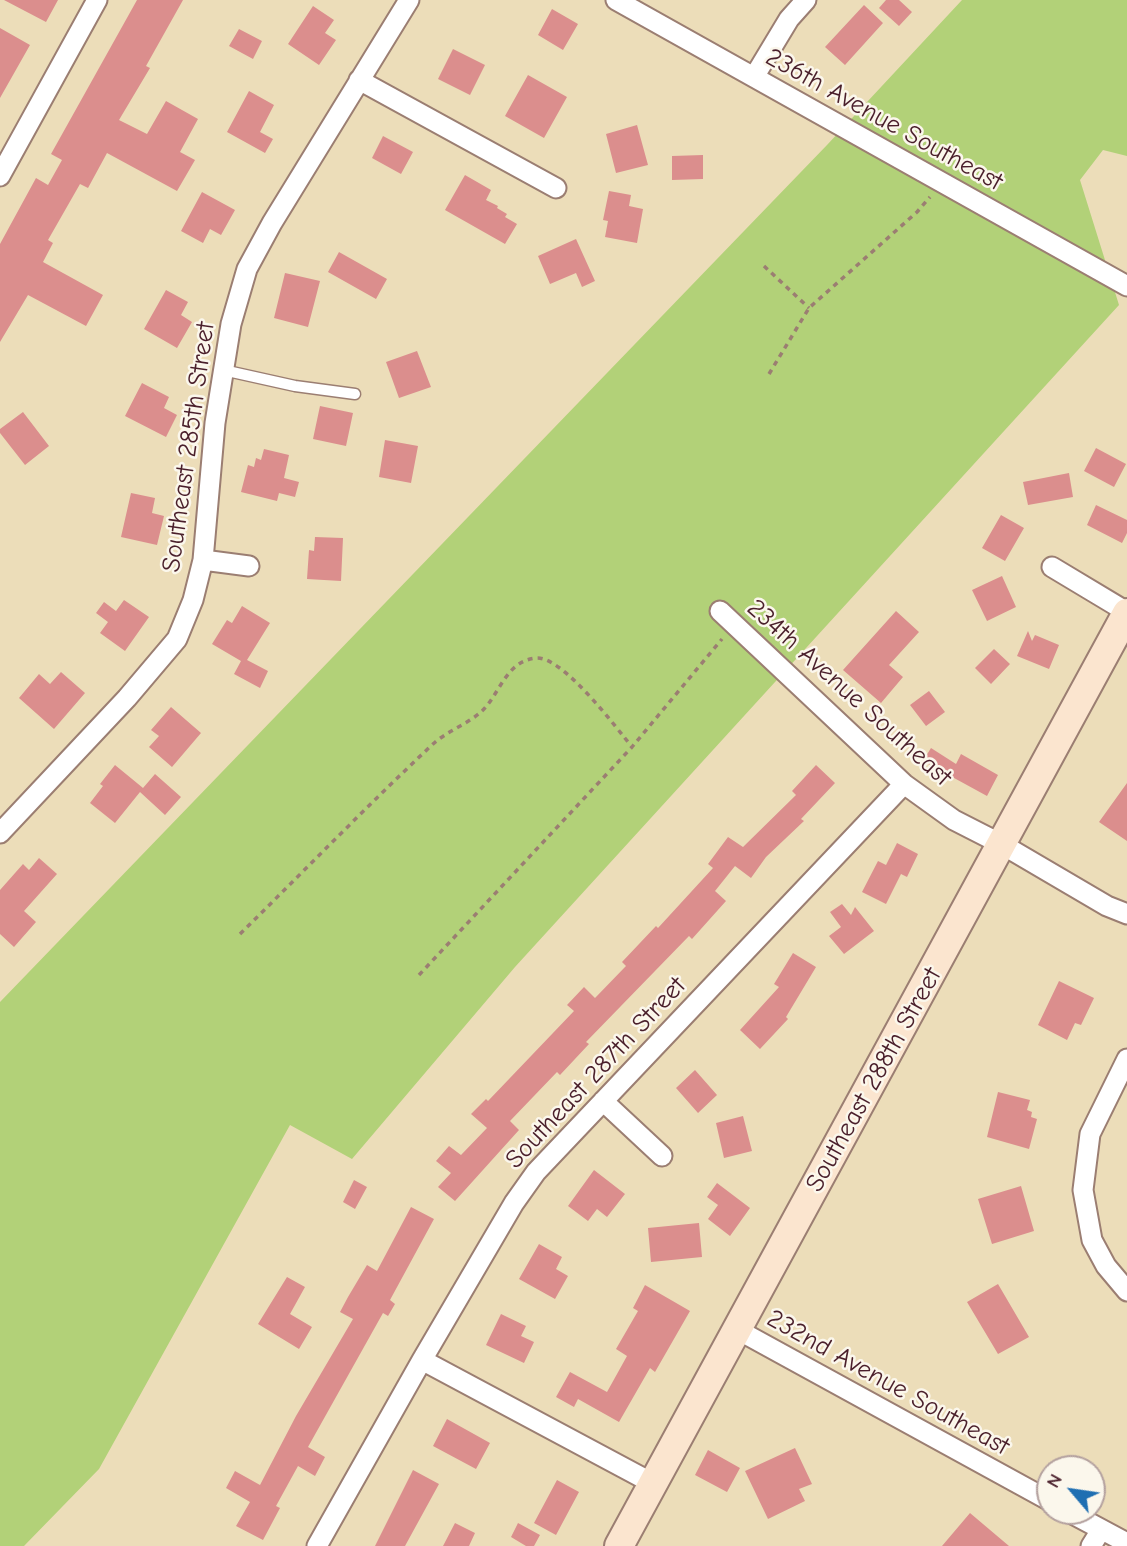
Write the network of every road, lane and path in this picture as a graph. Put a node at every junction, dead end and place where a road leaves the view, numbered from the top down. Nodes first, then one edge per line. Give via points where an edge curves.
1 (97, 0) edge
2 (409, 0) edge
3 (616, 0) edge
4 (806, 0) edge
5 (754, 77) junction
6 (359, 80) junction
7 (0, 176) edge
8 (943, 183) junction
9 (556, 188) dead end
10 (764, 266) dead end
11 (1127, 286) edge
12 (810, 308) junction
13 (223, 370) junction
14 (769, 374) dead end
15 (355, 394) dead end
16 (203, 560) junction
17 (248, 566) dead end
18 (1052, 567) dead end
19 (720, 611) dead end
20 (1127, 612) edge
21 (734, 624) junction
22 (632, 747) junction
23 (904, 784) junction
24 (0, 833) edge
25 (1003, 845) junction
26 (1127, 914) edge
27 (240, 934) dead end
28 (419, 975) dead end
29 (1127, 1059) edge
30 (603, 1101) junction
31 (662, 1156) dead end
32 (1127, 1291) edge
33 (738, 1330) junction
34 (422, 1360) junction
35 (654, 1484) junction
36 (1036, 1494) edge
37 (1082, 1525) edge
38 (1096, 1538) edge
39 (1127, 1543) edge
40 (317, 1546) edge
41 (620, 1546) edge

1 - 7 street
2 - 6 street, Southeast 285th Street
3 - 5 street, 236th Avenue Southeast
4 - 5 street
5 - 8 street, 236th Avenue Southeast
6 - 9 street
6 - 13 street, Southeast 285th Street via 247,269
8 - 11 street, 236th Avenue Southeast
8 - 12 path
10 - 12 path
12 - 14 path
13 - 15 lane
13 - 16 street, Southeast 285th Street
16 - 17 street
16 - 24 street, Southeast 285th Street via 177,639
18 - 20 street
19 - 21 street, 234th Avenue Southeast
20 - 25 street, Southeast 288th Street
21 - 22 path
21 - 23 street, 234th Avenue Southeast
22 - 27 path via 554,662 538,658 520,662 482,711 436,741
22 - 28 path
23 - 25 street, 234th Avenue Southeast via 954,820
23 - 30 street, Southeast 287th Street
25 - 26 street, 234th Avenue Southeast
25 - 33 street, Southeast 288th Street
29 - 32 street via 1090,1134 1083,1190 1092,1240
30 - 31 street
30 - 34 street, Southeast 287th Street via 536,1172 514,1203
33 - 35 street, Southeast 288th Street
33 - 36 street, 232nd Avenue Southeast
34 - 35 street
34 - 40 street, Southeast 287th Street
35 - 41 street, Southeast 288th Street
37 - 38 street
38 - 39 street

